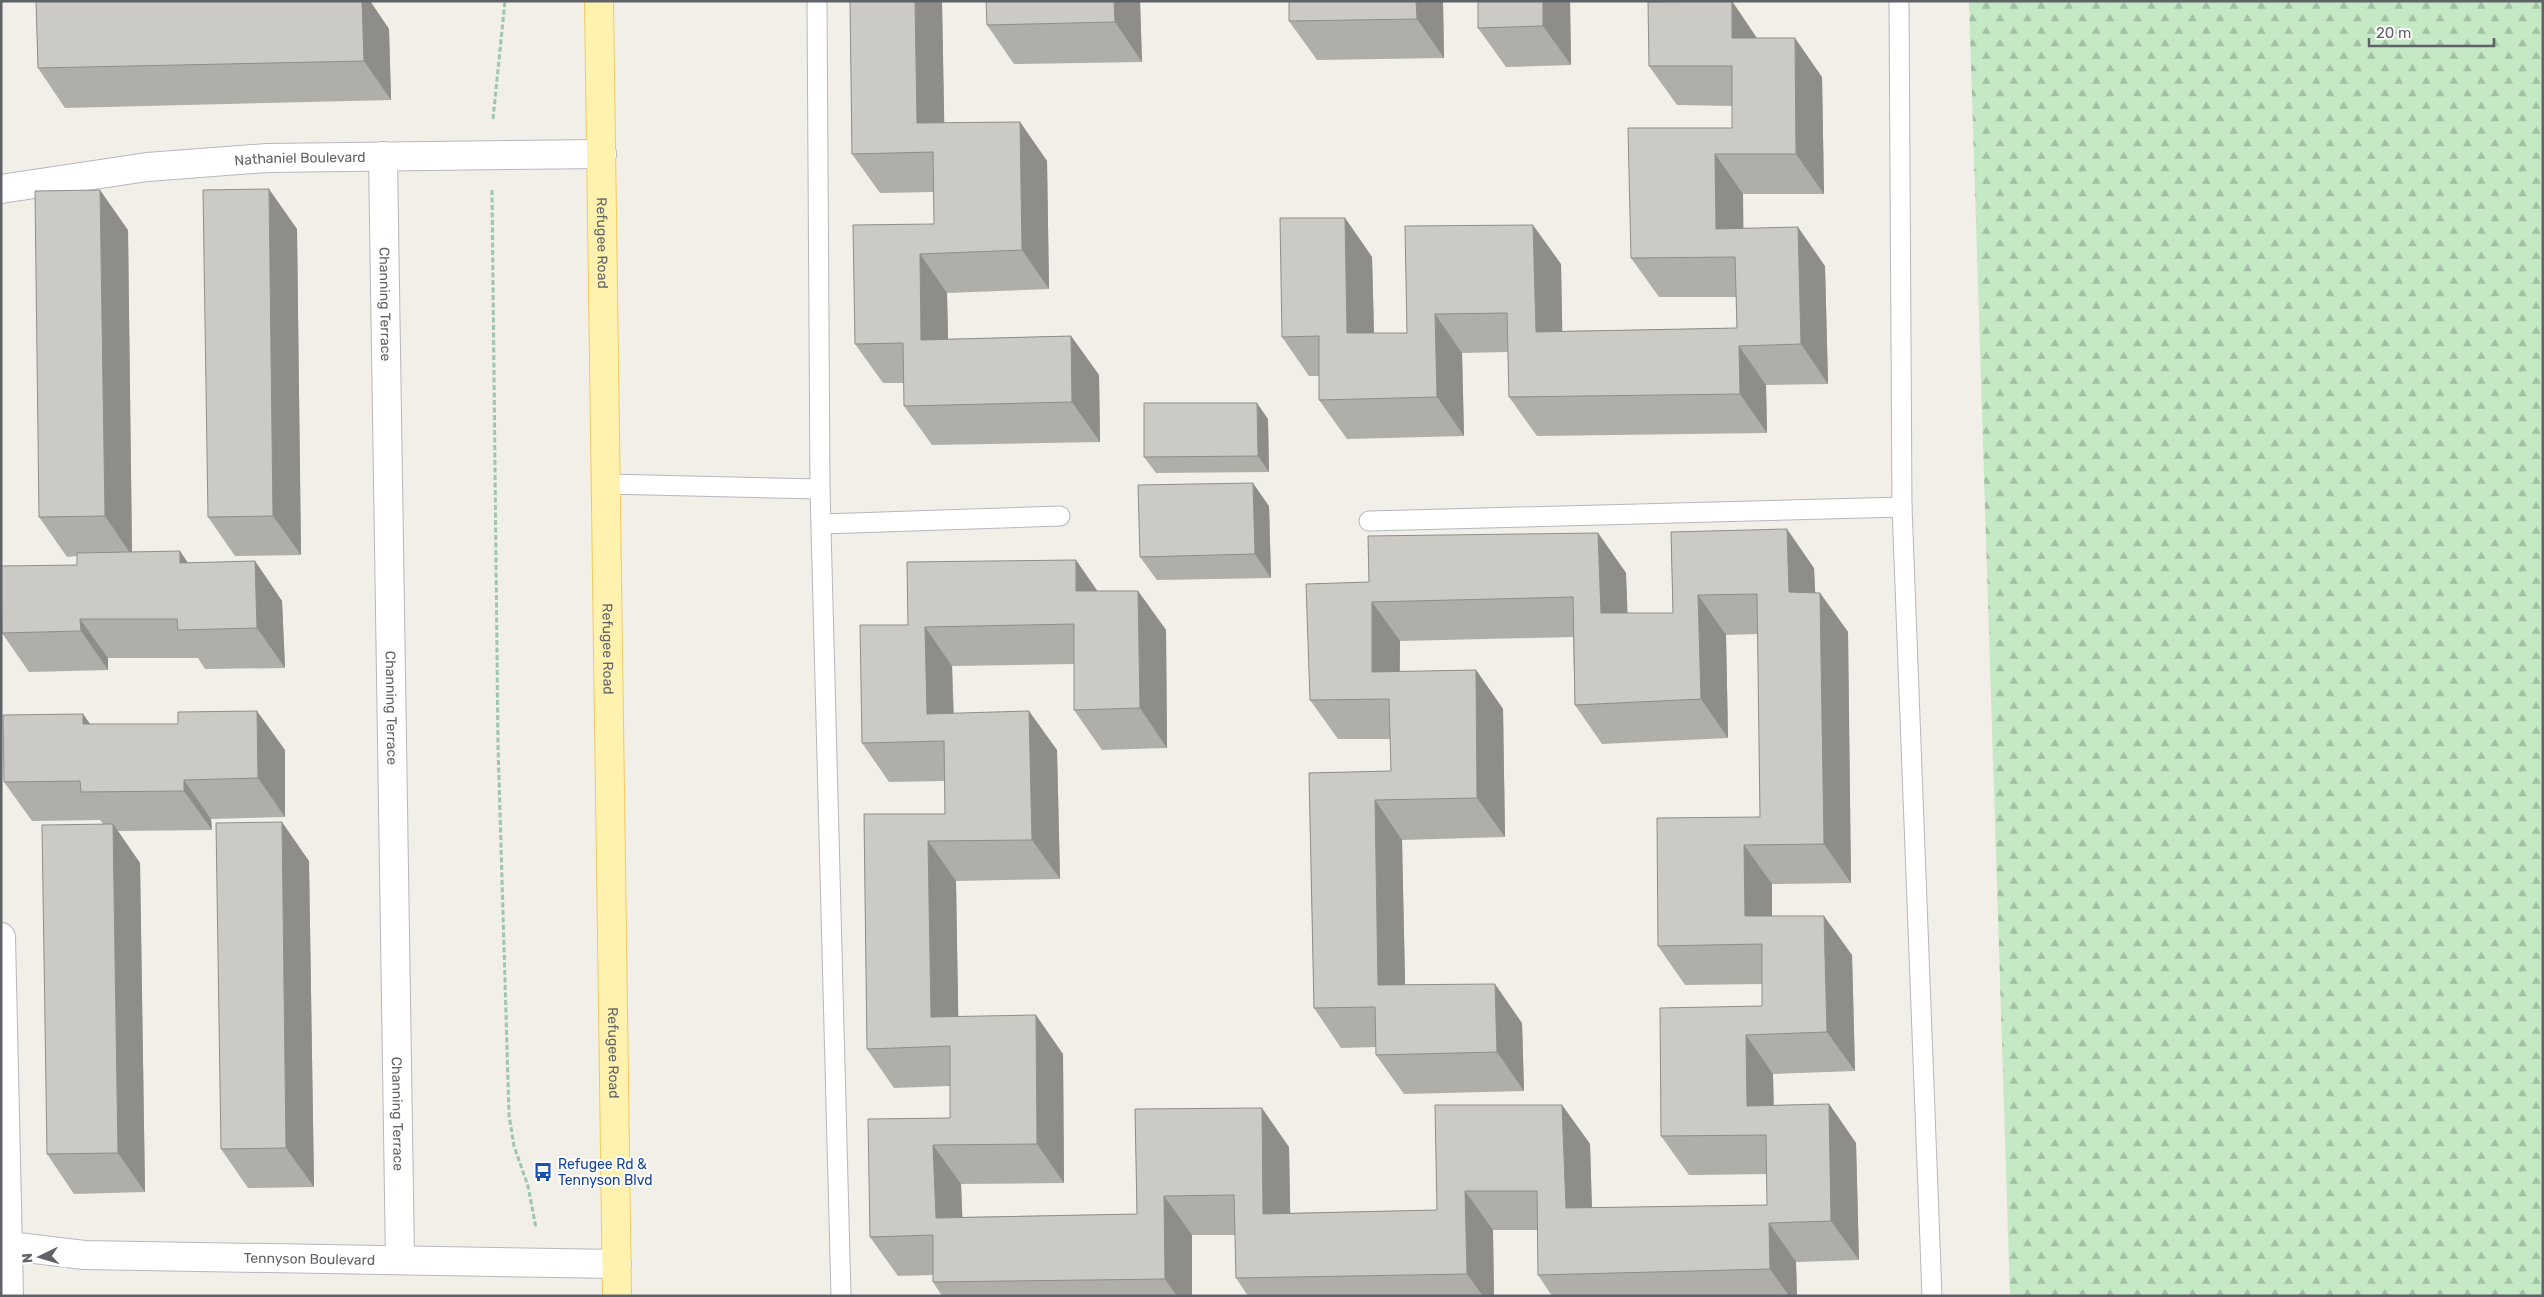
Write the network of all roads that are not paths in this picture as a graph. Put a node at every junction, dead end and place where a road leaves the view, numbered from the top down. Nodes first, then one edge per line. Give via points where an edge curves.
1 (599, 1) edge
2 (817, 1) edge
3 (1899, 1) edge
4 (602, 154) junction
5 (383, 156) junction
6 (1, 189) edge
7 (607, 484) junction
8 (820, 488) junction
9 (1902, 507) junction
10 (1060, 516) dead end
11 (1369, 521) dead end
12 (822, 524) junction
13 (1, 937) edge
14 (5, 1246) edge
15 (400, 1260) junction
16 (617, 1264) junction
17 (9, 1296) edge
18 (617, 1296) edge
19 (842, 1296) edge
20 (1932, 1296) edge

1 - 4 main road, Refugee Road
2 - 8 lane
3 - 9 lane
4 - 5 street, Nathaniel Boulevard
4 - 7 main road, Refugee Road
5 - 6 street, Nathaniel Boulevard via 267,158 147,167
5 - 15 street, Channing Terrace
7 - 8 lane
7 - 16 main road, Refugee Road
8 - 12 lane
9 - 11 lane
9 - 20 lane
10 - 12 lane
12 - 19 lane
13 - 14 street
14 - 15 street, Tennyson Boulevard via 84,1255
14 - 17 street
15 - 16 street, Tennyson Boulevard
16 - 18 main road, Refugee Road

